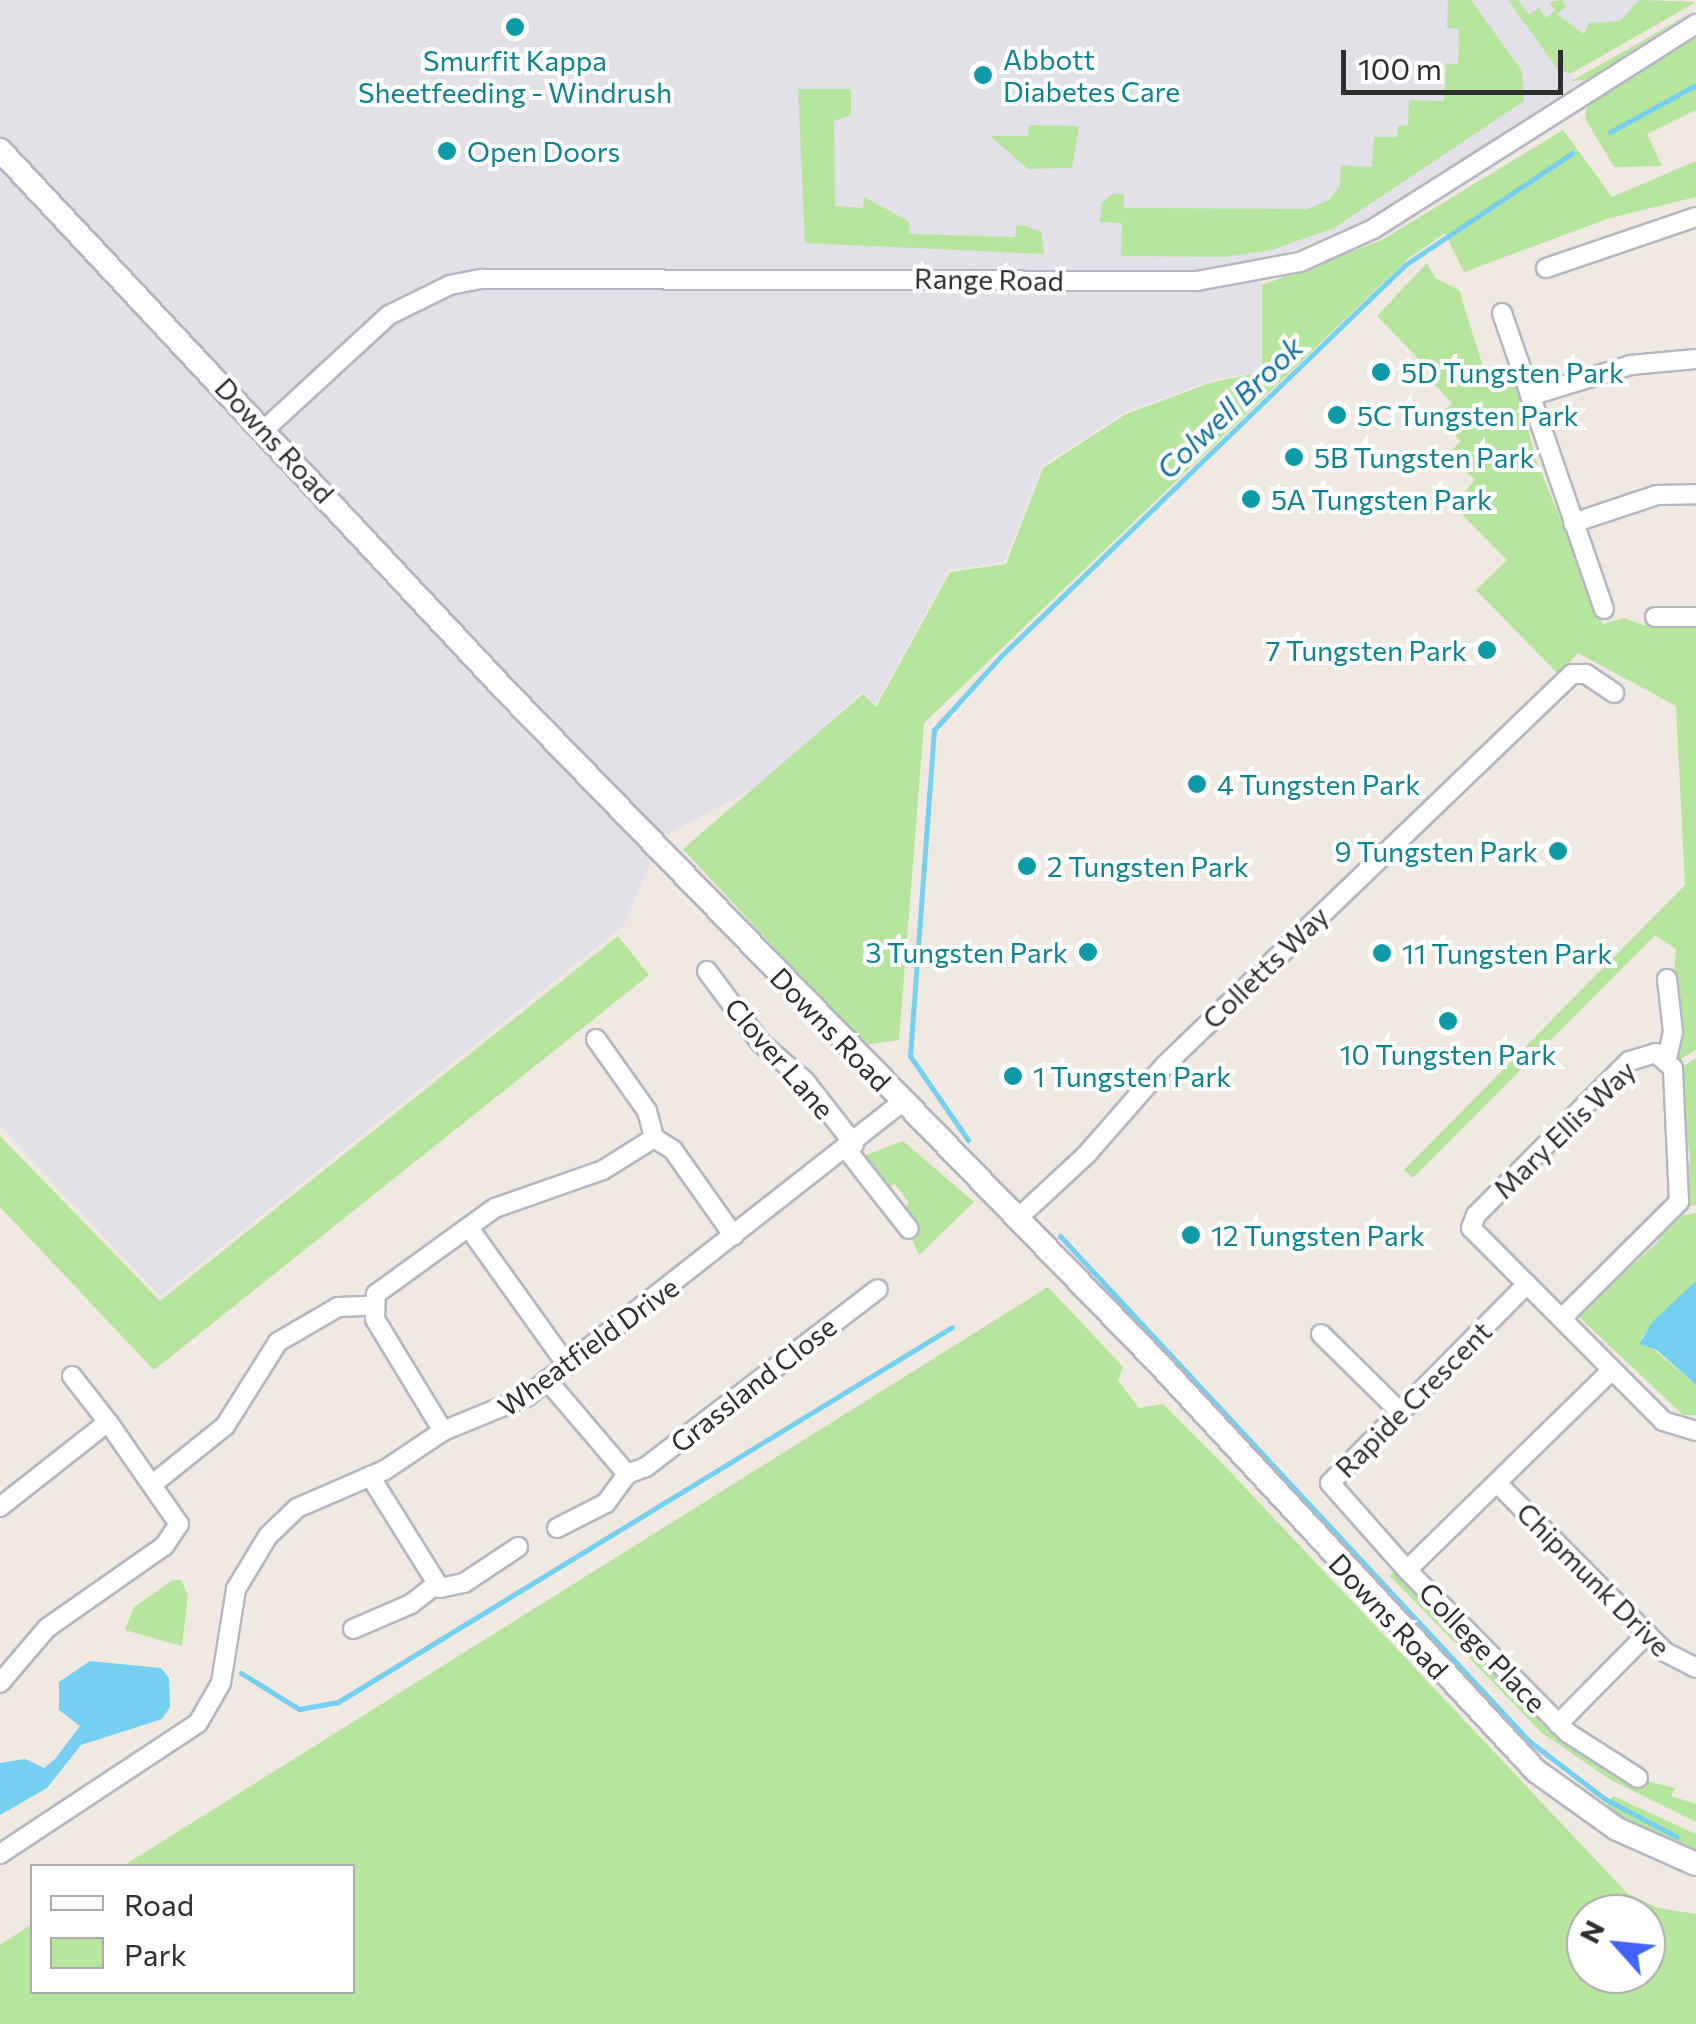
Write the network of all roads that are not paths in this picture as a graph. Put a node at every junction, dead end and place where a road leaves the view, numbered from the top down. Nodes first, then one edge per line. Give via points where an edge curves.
1 (1696, 24) edge
2 (0, 150) edge
3 (1696, 218) edge
4 (1546, 268) dead end
5 (1502, 313) dead end
6 (1696, 360) edge
7 (1530, 396) junction
8 (264, 429) junction
9 (1696, 494) edge
10 (1573, 523) junction
11 (1604, 609) dead end
12 (1655, 617) dead end
13 (1696, 618) edge
14 (1614, 692) dead end
15 (706, 971) dead end
16 (1666, 979) dead end
17 (596, 1039) dead end
18 (1667, 1059) junction
19 (902, 1102) junction
20 (654, 1138) junction
21 (850, 1147) junction
22 (1018, 1218) junction
23 (469, 1228) junction
24 (909, 1229) dead end
25 (734, 1236) junction
26 (1527, 1284) junction
27 (878, 1288) dead end
28 (371, 1306) junction
29 (1562, 1318) junction
30 (1321, 1334) dead end
31 (565, 1362) junction
32 (1612, 1370) junction
33 (72, 1376) dead end
34 (547, 1380) junction
35 (1400, 1412) junction
36 (108, 1422) junction
37 (1696, 1431) edge
38 (443, 1432) junction
39 (627, 1474) junction
40 (370, 1476) junction
41 (154, 1483) junction
42 (1497, 1483) junction
43 (0, 1507) edge
44 (557, 1528) dead end
45 (518, 1547) dead end
46 (1407, 1570) junction
47 (435, 1586) junction
48 (354, 1629) dead end
49 (1647, 1634) junction
50 (1696, 1668) edge
51 (0, 1683) edge
52 (1558, 1724) junction
53 (1638, 1778) dead end
54 (0, 1854) edge
55 (1696, 1864) edge

1 - 8 street, Range Road via 1374,229 1300,262 1197,281 739,274 482,279 450,285 389,315
2 - 8 street, Downs Road
3 - 4 street
5 - 7 street
6 - 7 street via 1631,365
7 - 10 street
8 - 19 street, Downs Road
9 - 10 street via 1657,495
10 - 11 street
12 - 13 street
14 - 22 street, Colletts Way via 1572,674 1165,1064
15 - 21 street, Clover Lane via 760,1042 805,1081
16 - 18 street via 1673,1032
17 - 20 street via 647,1111
18 - 26 street, Mary Ellis Way via 1651,1052 1628,1061 1472,1220 1476,1234
18 - 29 street, Mary Ellis Way via 1673,1068 1679,1202
19 - 21 street, Wheatfield Drive
19 - 22 street, Downs Road
20 - 23 street via 603,1170 513,1198
20 - 25 street via 673,1150
21 - 24 street, Clover Lane
21 - 25 street, Wheatfield Drive
22 - 55 street, Downs Road via 1536,1771 1616,1829
23 - 28 street via 383,1288
23 - 31 street
25 - 31 street, Wheatfield Drive
26 - 29 street, Mary Ellis Way
26 - 35 street, Rapide Crescent
27 - 39 street, Grassland Close via 646,1467
28 - 38 street
28 - 41 street via 338,1307 278,1342 225,1426
29 - 32 street, Mary Ellis Way
30 - 35 street
31 - 34 street, Wheatfield Drive
32 - 37 street, Mary Ellis Way via 1664,1421
32 - 42 street
33 - 36 street
34 - 38 street, Wheatfield Drive via 506,1411
34 - 39 street
35 - 46 street, Rapide Crescent via 1330,1482
36 - 41 street
36 - 43 street
38 - 40 street, Wheatfield Drive
39 - 44 street, Grassland Close via 606,1504
40 - 47 street
40 - 54 street, Wheatfield Drive via 297,1508 250,1560 229,1615 221,1682 198,1723
41 - 51 street via 175,1513 175,1536 77,1602
42 - 46 street
42 - 49 street, Chipmunk Drive
45 - 47 street via 464,1582
46 - 52 street, College Place
47 - 48 street
49 - 50 street, Chipmunk Drive via 1674,1660
49 - 52 street, College Place
52 - 53 street, College Place

